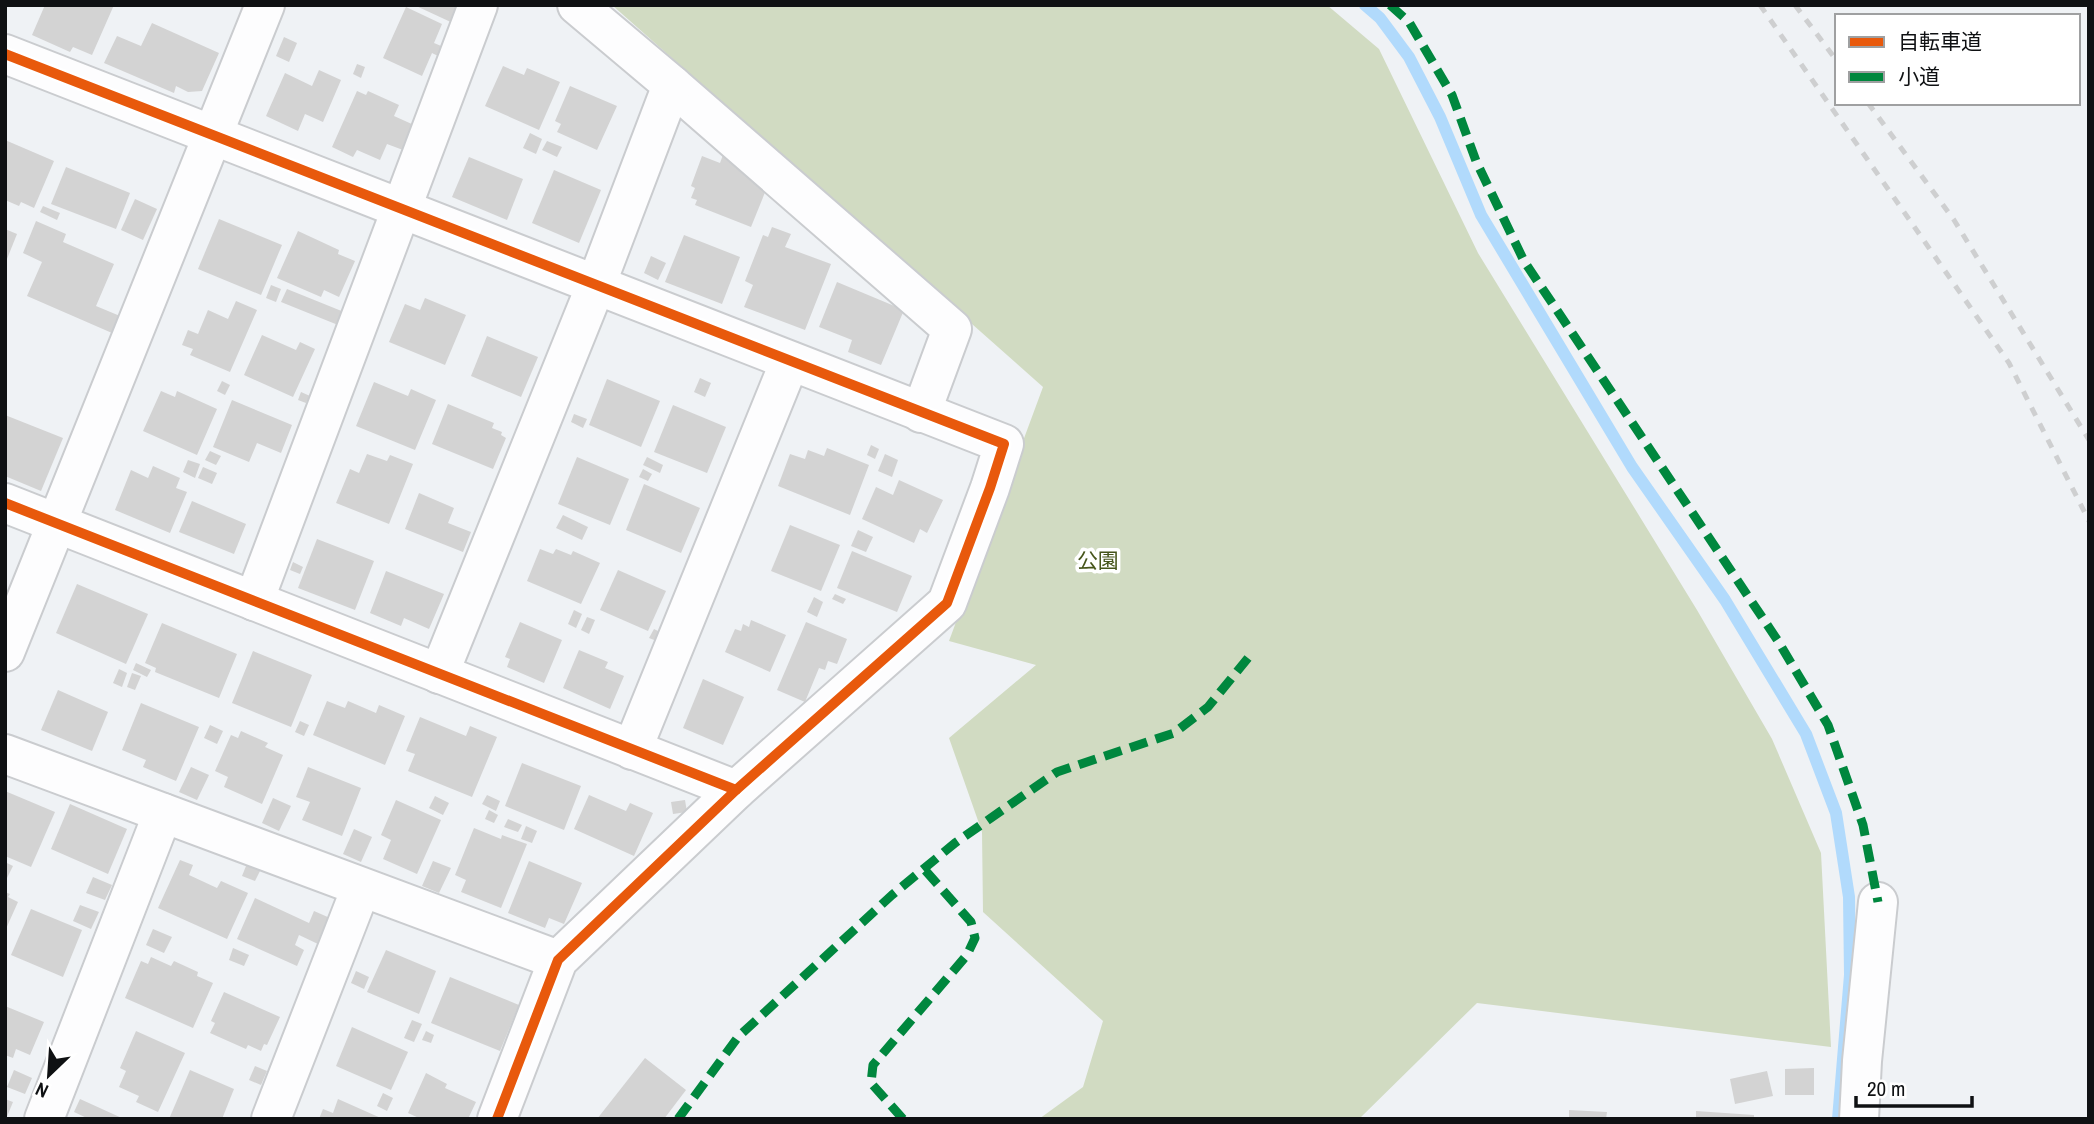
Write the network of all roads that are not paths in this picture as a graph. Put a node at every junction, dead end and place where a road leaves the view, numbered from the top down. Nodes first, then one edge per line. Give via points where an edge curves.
1 (265, 5) edge
2 (478, 5) edge
3 (577, 5) edge
4 (5, 54) edge
5 (672, 85) junction
6 (213, 135) junction
7 (400, 209) junction
8 (596, 285) junction
9 (790, 361) junction
10 (921, 413) junction
11 (5, 503) edge
12 (58, 524) junction
13 (254, 601) junction
14 (5, 652) edge
15 (439, 674) junction
16 (632, 750) junction
17 (5, 754) edge
18 (736, 790) junction
19 (163, 813) junction
20 (361, 888) junction
21 (1878, 902) dead end
22 (558, 960) junction
23 (44, 1119) edge
24 (271, 1119) edge
25 (496, 1119) edge
26 (1859, 1119) edge

1 - 6 street
2 - 7 street
3 - 5 street
4 - 6 street
5 - 8 street
5 - 10 street via 952,329
6 - 7 street
6 - 12 street
7 - 8 street
7 - 13 street
8 - 9 street
8 - 15 street
9 - 10 street
9 - 16 street
10 - 18 street via 1004,444 947,603
11 - 12 street
12 - 13 street
12 - 14 street
13 - 15 street
15 - 16 street
16 - 18 street
17 - 19 street
18 - 22 street
19 - 20 street
19 - 23 street
20 - 22 street
20 - 24 street
21 - 26 street
22 - 25 street

